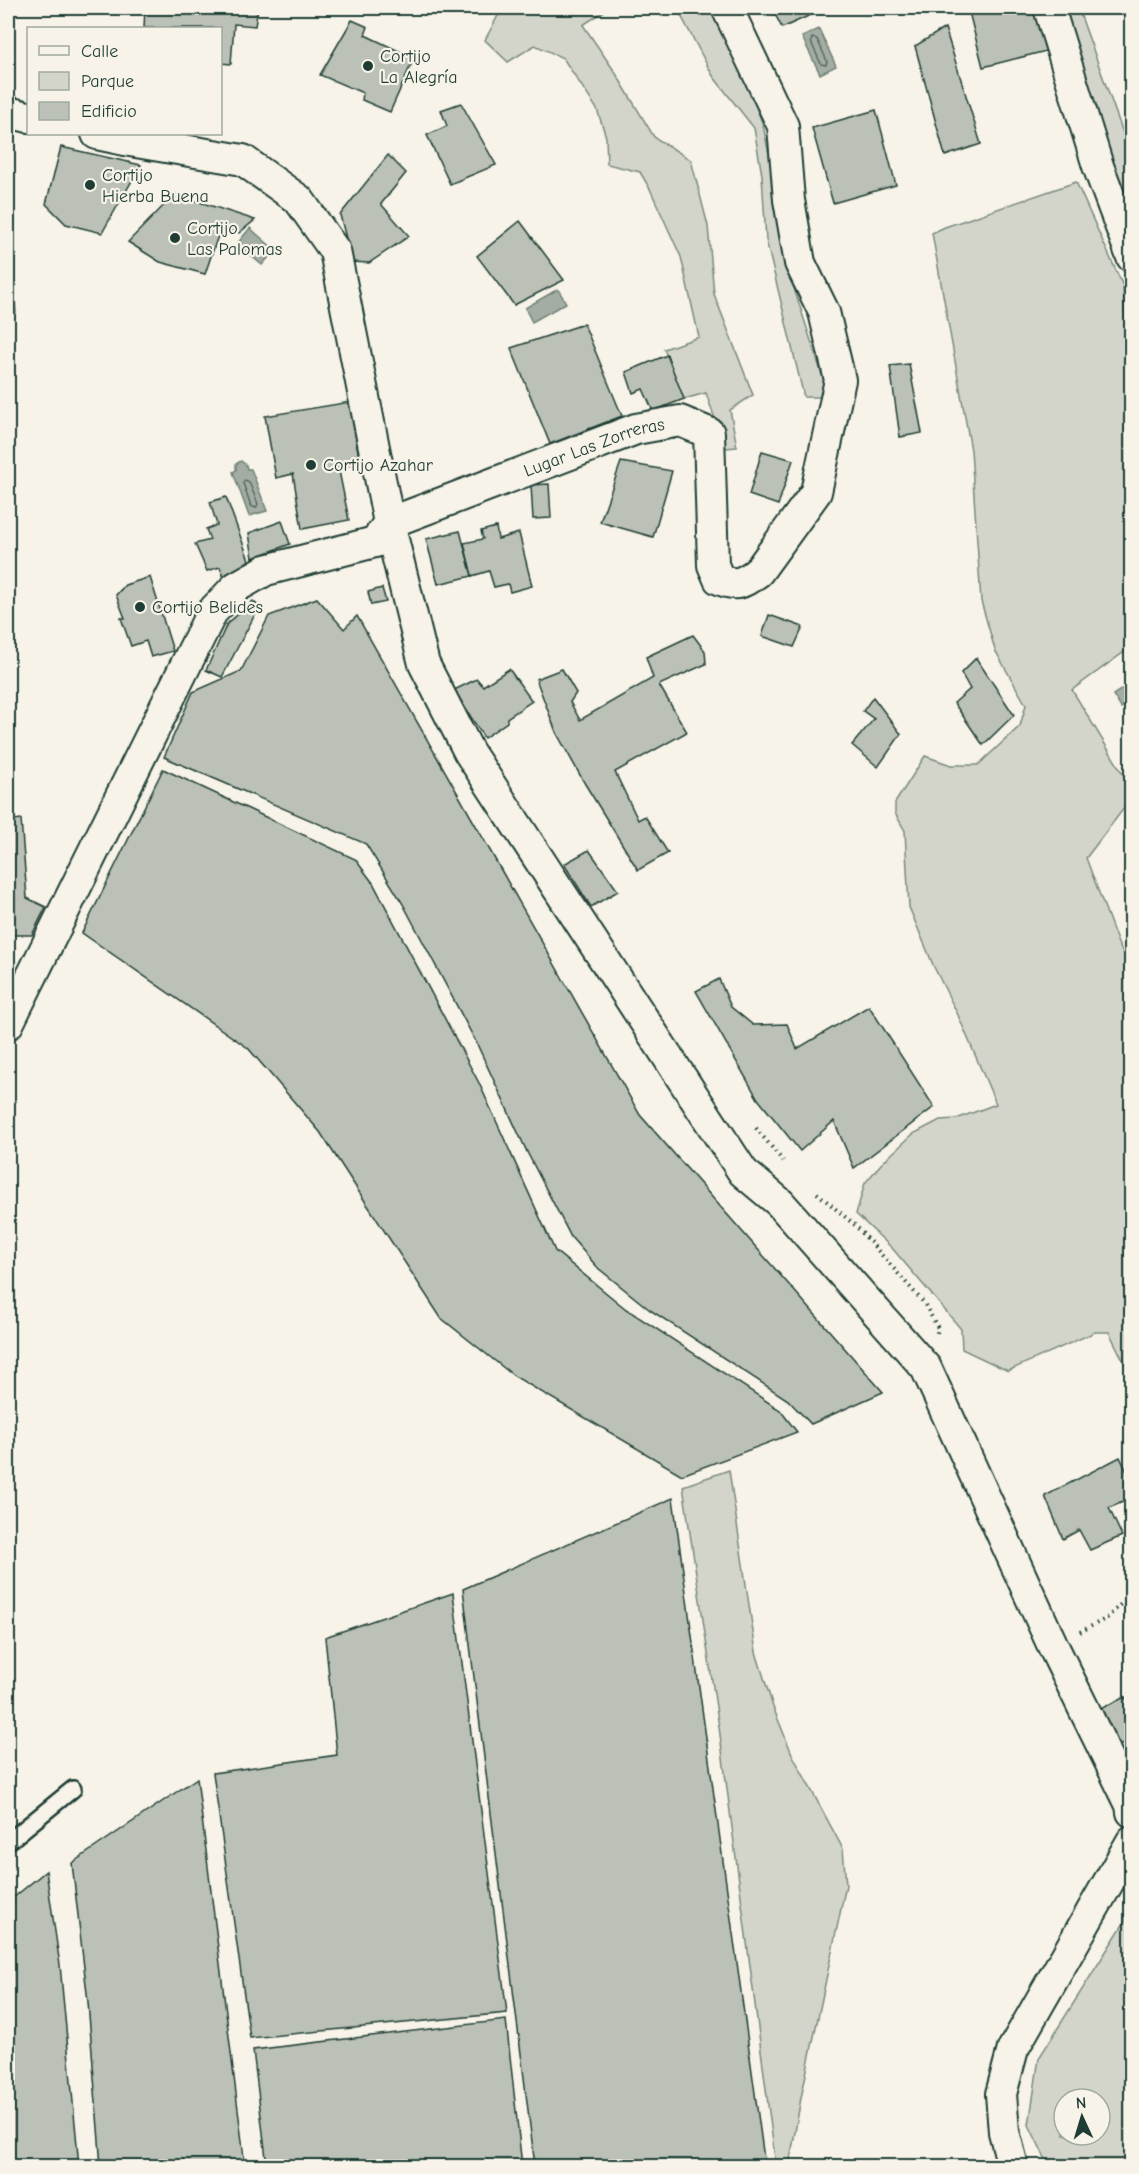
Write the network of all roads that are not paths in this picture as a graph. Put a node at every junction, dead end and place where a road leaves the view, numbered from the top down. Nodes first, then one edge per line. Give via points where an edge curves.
1 (728, 8) edge
2 (1049, 8) edge
3 (8, 112) edge
4 (27, 117) edge
5 (102, 135) edge
6 (1131, 257) edge
7 (389, 523) junction
8 (8, 1024) edge
9 (73, 1789) dead end
10 (1131, 1812) edge
11 (1131, 1841) edge
12 (8, 1842) edge
13 (1013, 2166) edge

1 - 7 street, Lugar Las Zorreras via 783,126 789,200 800,263 824,312 840,380 816,492 758,572 732,585 718,579 712,565 709,433 680,421 636,429
2 - 6 street
3 - 4 street
5 - 7 street via 243,160 299,200 335,251
7 - 8 street via 375,542 266,570 236,587 212,612
7 - 10 street via 424,664 469,752 743,1172 780,1203 926,1368
9 - 12 lane
11 - 13 street via 1013,2049 1001,2094 1004,2133

